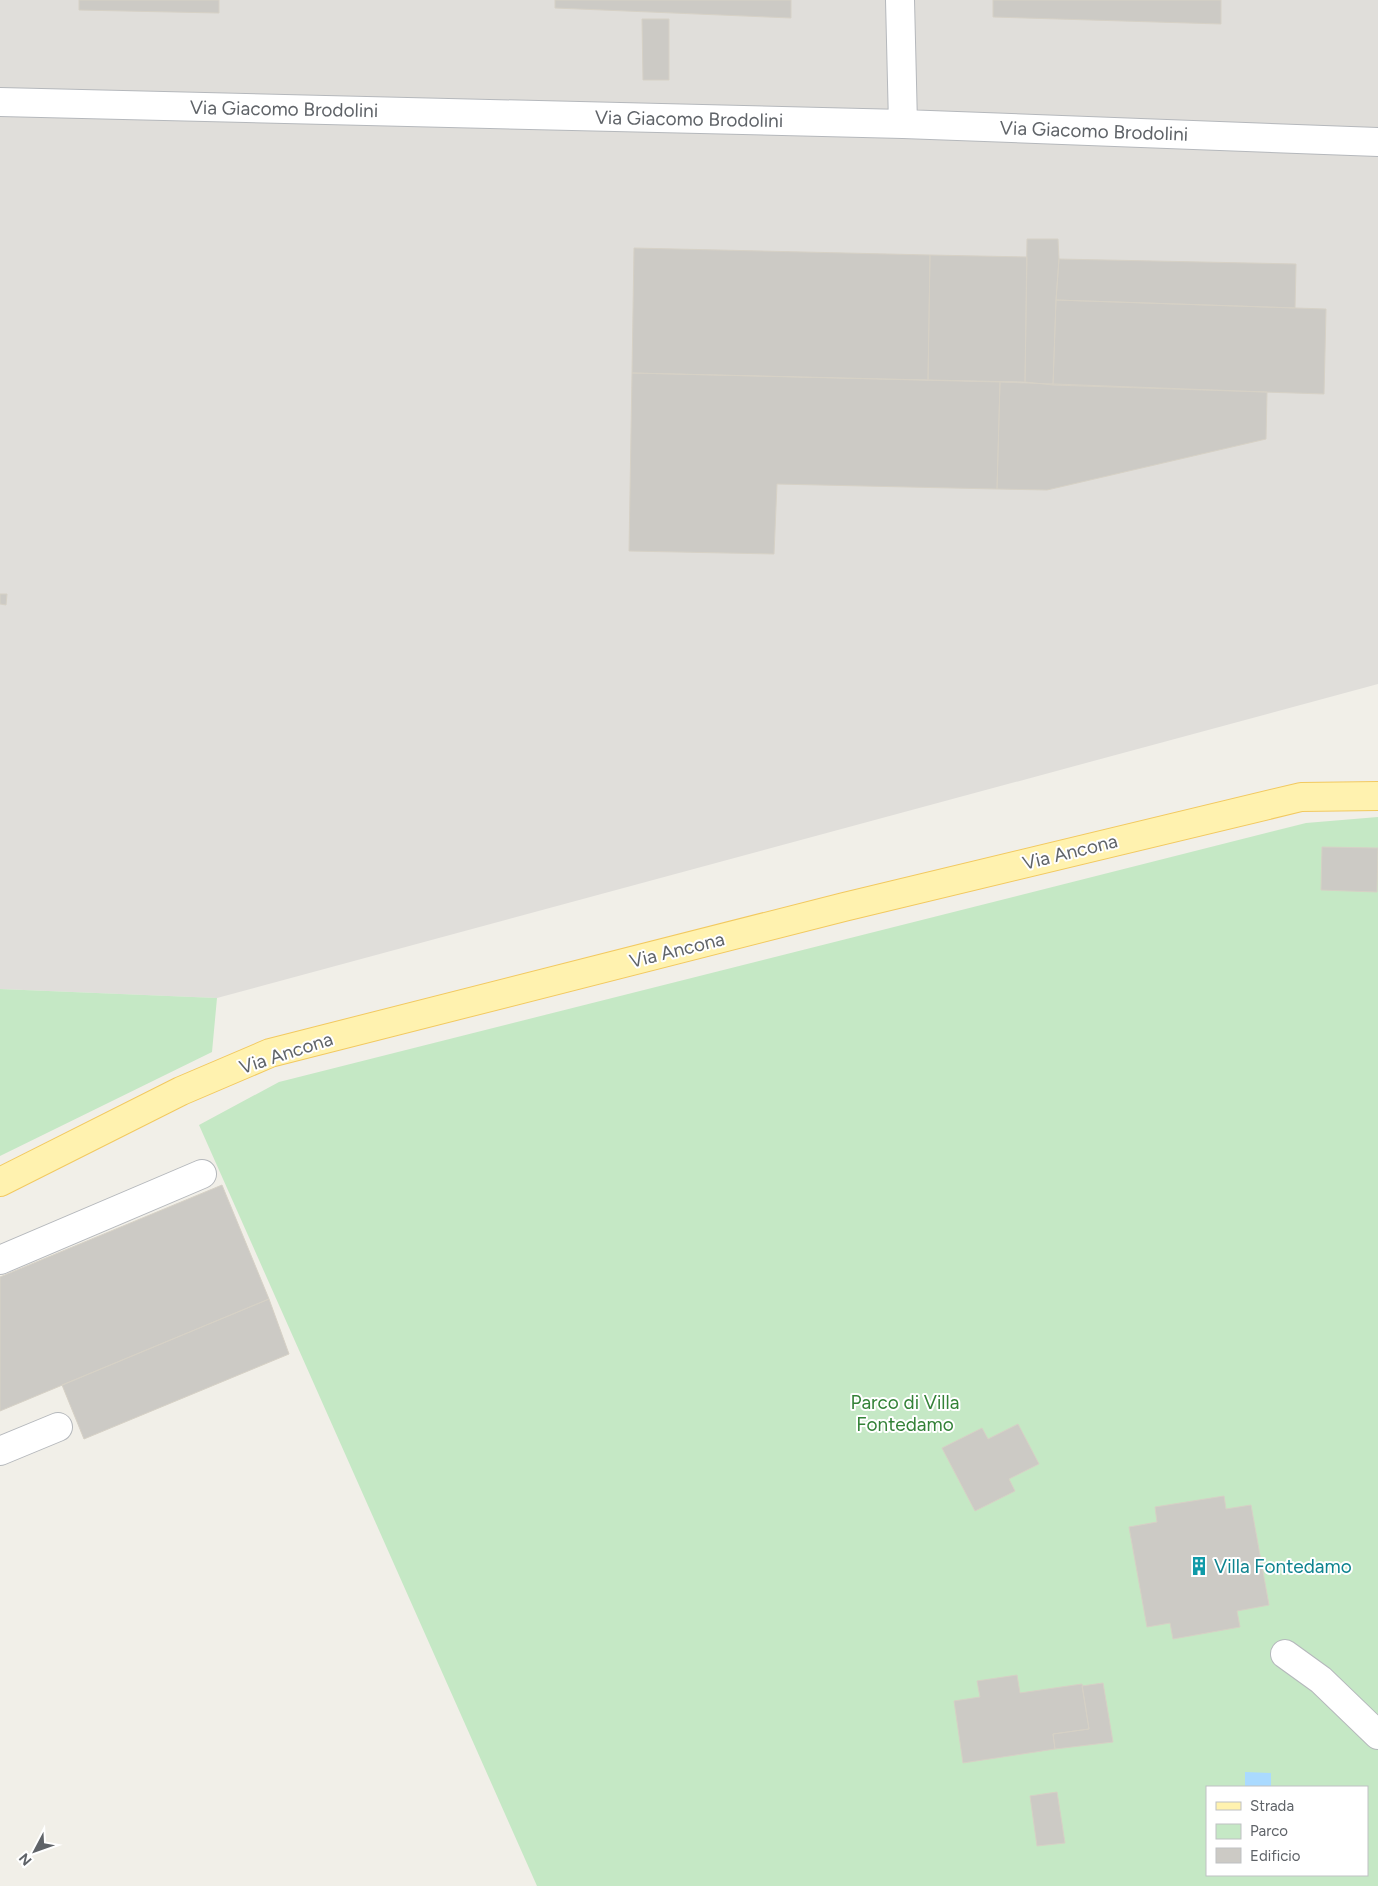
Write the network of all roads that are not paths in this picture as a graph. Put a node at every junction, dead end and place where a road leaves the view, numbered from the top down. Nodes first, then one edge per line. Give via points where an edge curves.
1 (900, 0) edge
2 (0, 102) edge
3 (903, 124) junction
4 (1378, 142) edge
5 (1378, 796) edge
6 (202, 1174) dead end
7 (0, 1182) edge
8 (0, 1260) edge
9 (58, 1427) dead end
10 (0, 1451) edge
11 (1285, 1654) dead end
12 (1378, 1735) edge

1 - 3 street
2 - 3 street, Via Giacomo Brodolini
3 - 4 street, Via Giacomo Brodolini
5 - 7 main road, Via Ancona via 1291,799 834,909 270,1054 181,1091
6 - 8 street
9 - 10 street
11 - 12 street via 1321,1680

